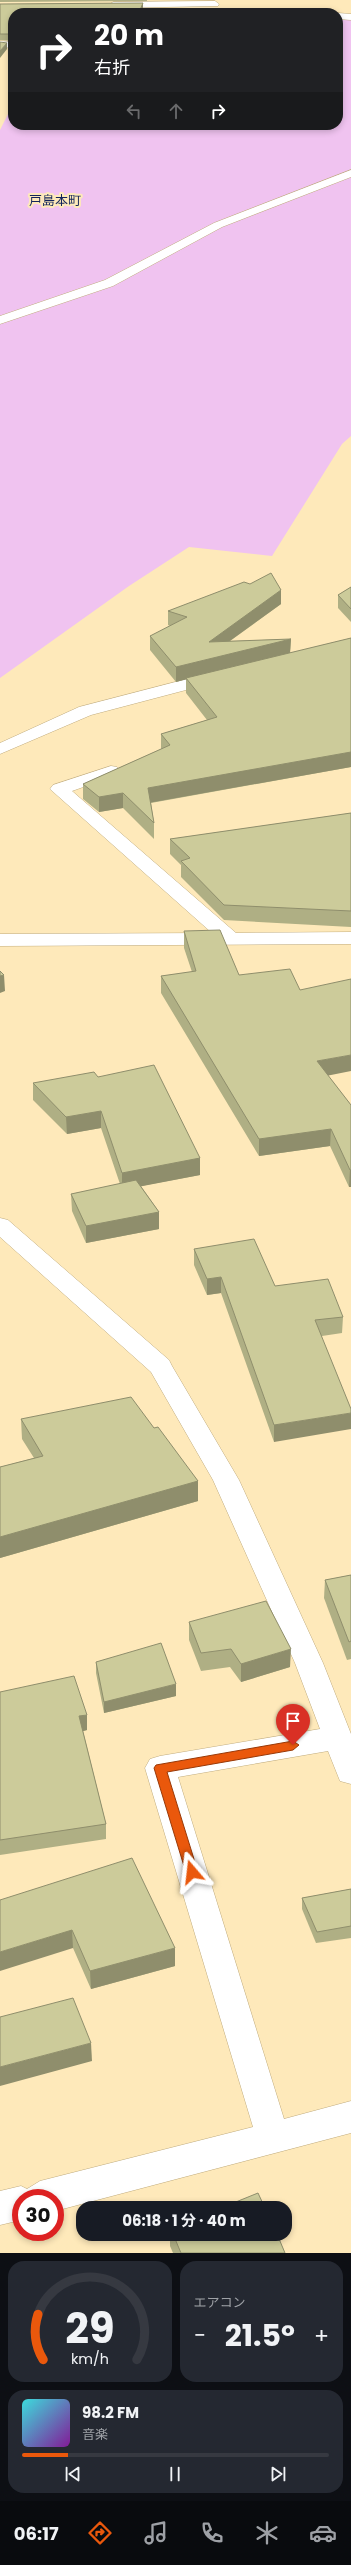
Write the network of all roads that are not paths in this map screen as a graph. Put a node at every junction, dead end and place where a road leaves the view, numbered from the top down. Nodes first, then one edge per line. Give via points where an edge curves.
1 (215, 4) dead end
2 (104, 8) edge
3 (351, 173) edge
4 (0, 320) edge
5 (230, 673) edge
6 (0, 749) edge
7 (111, 771) edge
8 (230, 938) junction
9 (351, 938) edge
10 (0, 940) edge
11 (0, 1225) edge
12 (338, 1738) junction
13 (351, 1772) edge
14 (351, 2117) edge
15 (273, 2137) junction
16 (64, 2192) edge
17 (12, 2205) edge
18 (0, 2208) edge

1 - 2 street
3 - 4 street via 218,225 109,283
5 - 6 street via 84,711
7 - 8 street via 59,789
8 - 9 street
8 - 10 street
11 - 12 street via 160,1366 226,1480 308,1663
12 - 13 street
12 - 15 street via 160,1768
14 - 15 street
15 - 16 street
17 - 18 street

